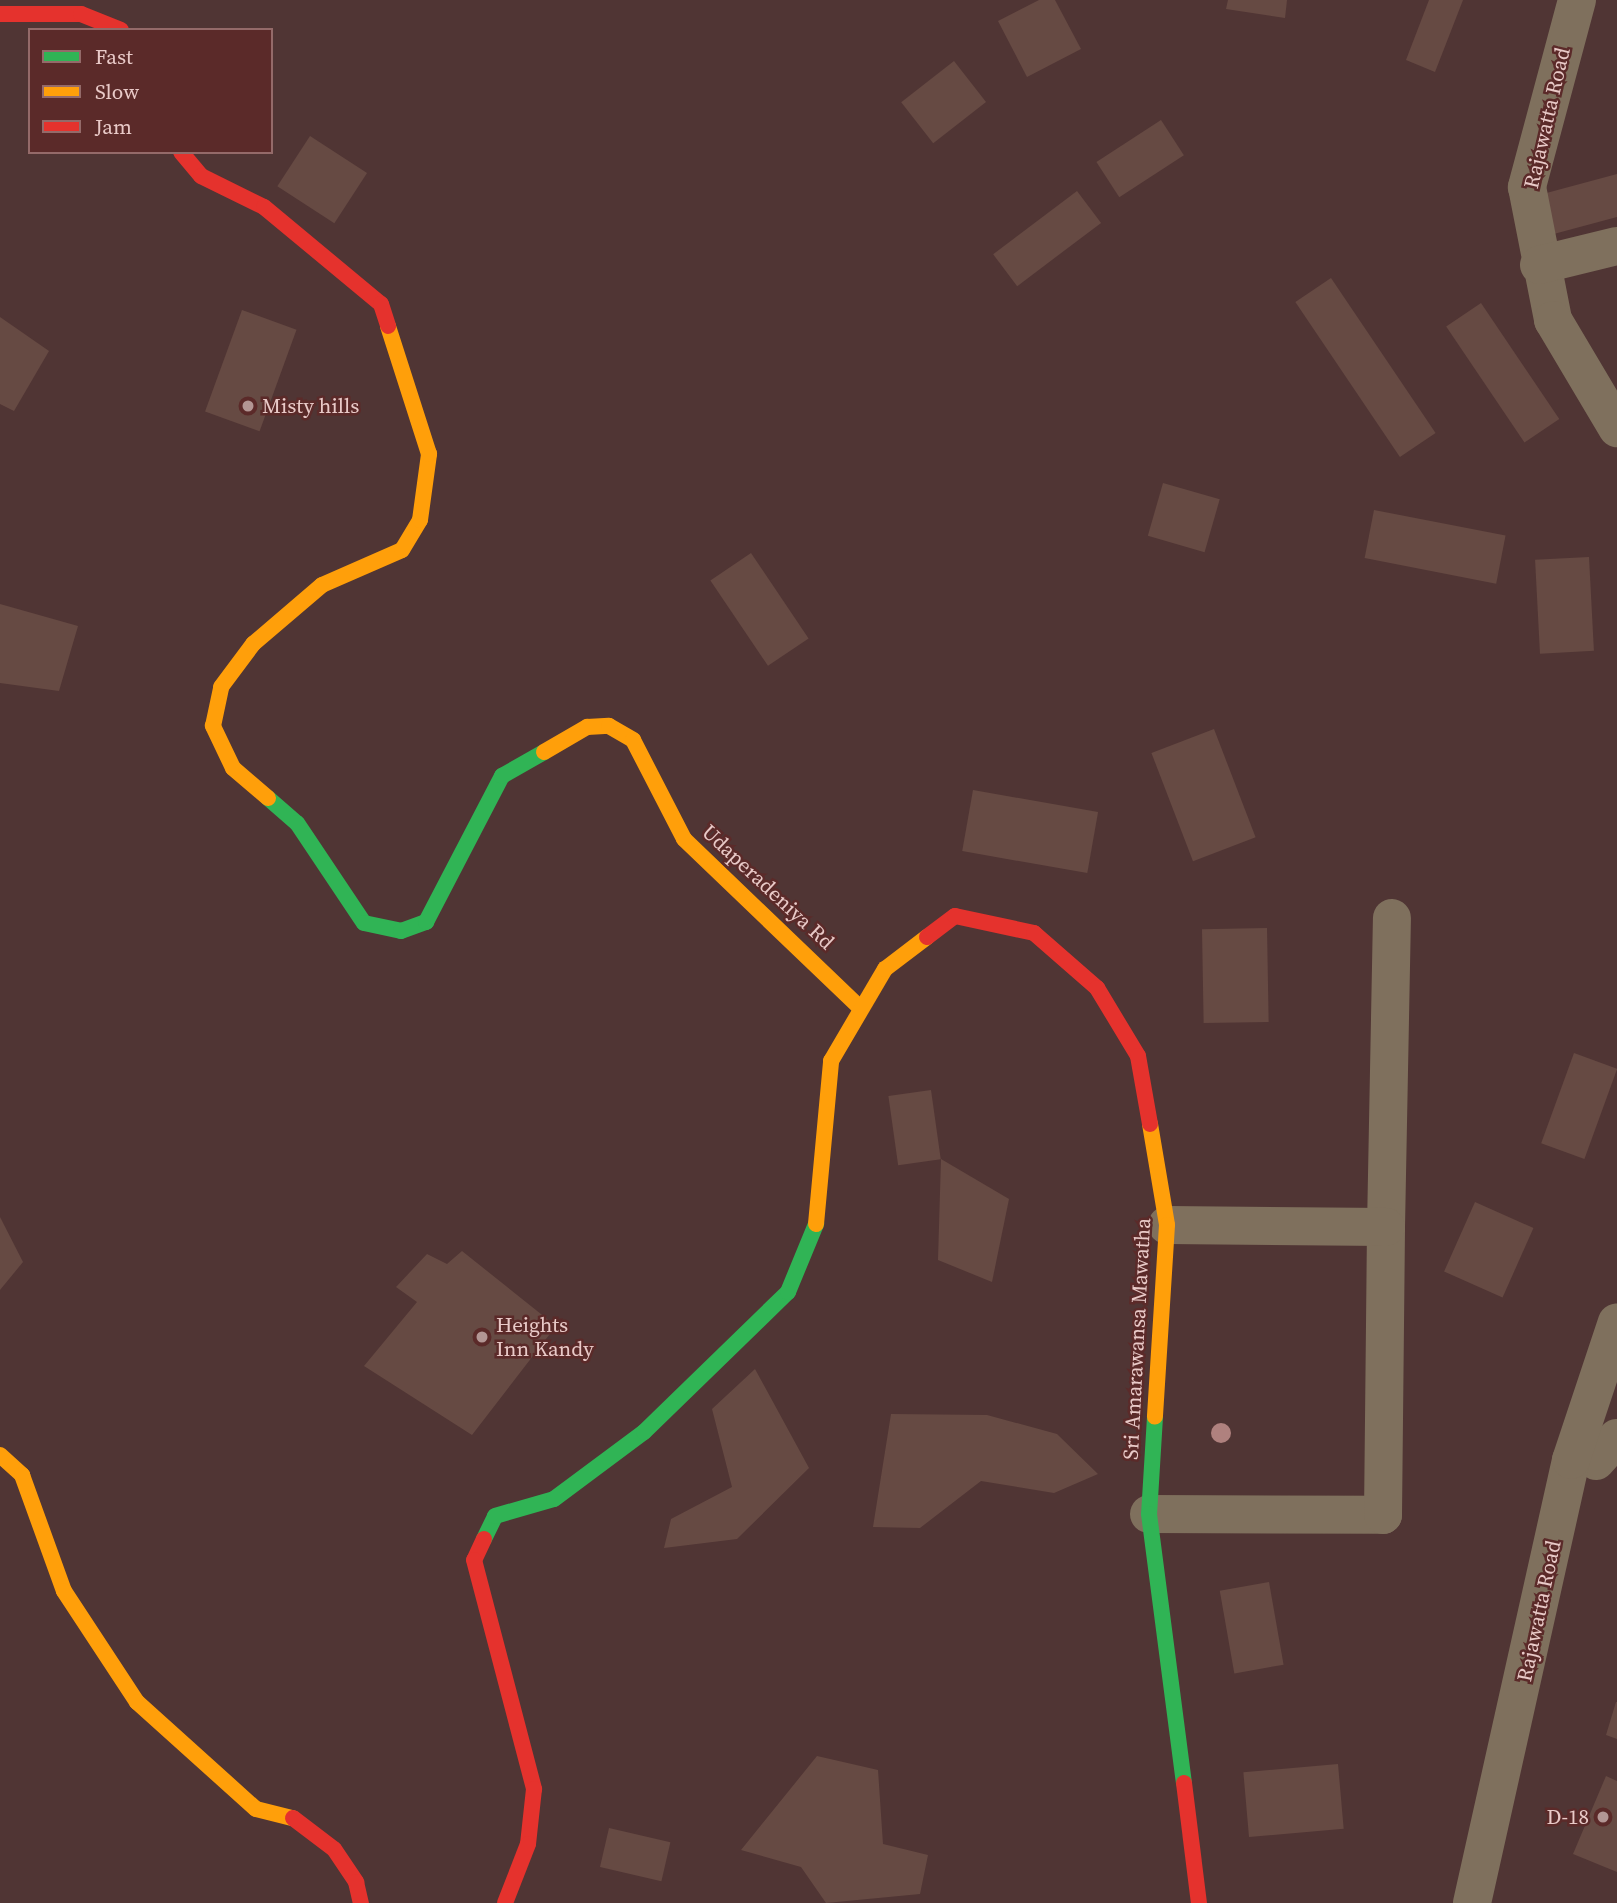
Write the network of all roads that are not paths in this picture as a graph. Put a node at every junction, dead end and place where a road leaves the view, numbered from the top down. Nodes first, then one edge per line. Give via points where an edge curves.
1 (1577, 0) edge
2 (0, 14) edge
3 (116, 28) edge
4 (183, 154) edge
5 (1617, 246) edge
6 (1539, 265) junction
7 (1617, 428) edge
8 (1392, 918) dead end
9 (858, 1006) junction
10 (1167, 1225) junction
11 (1386, 1227) junction
12 (1617, 1322) edge
13 (0, 1455) edge
14 (1149, 1514) junction
15 (361, 1903) edge
16 (505, 1903) edge
17 (1199, 1903) edge
18 (1472, 1903) edge

1 - 6 street, Rajawatta Road via 1527,187
2 - 3 street via 81,14
4 - 9 street, Udaperadeniya Rd via 201,176 264,207 381,304 429,454 420,520 402,550 322,584 253,644 221,687 213,726 233,768 297,823 364,922 401,931 426,922 502,776 587,727 609,726 633,740 684,839 814,957
5 - 6 street
6 - 7 street, Rajawatta Road via 1553,320
8 - 11 street
9 - 10 street, Sri Amarawansa Mawatha via 885,969 955,916 1034,933 1097,988 1138,1056
9 - 16 street, Sri Amarawansa Mawatha via 831,1061 816,1229 788,1292 644,1432 554,1499 495,1516 474,1560 534,1789 528,1843
10 - 11 street
10 - 14 street, Sri Amarawansa Mawatha
11 - 14 street via 1382,1515
12 - 18 street, Rajawatta Road via 1571,1460
13 - 15 street via 22,1475 64,1591 137,1702 256,1809 291,1816 334,1849
14 - 17 street, Sri Amarawansa Mawatha

